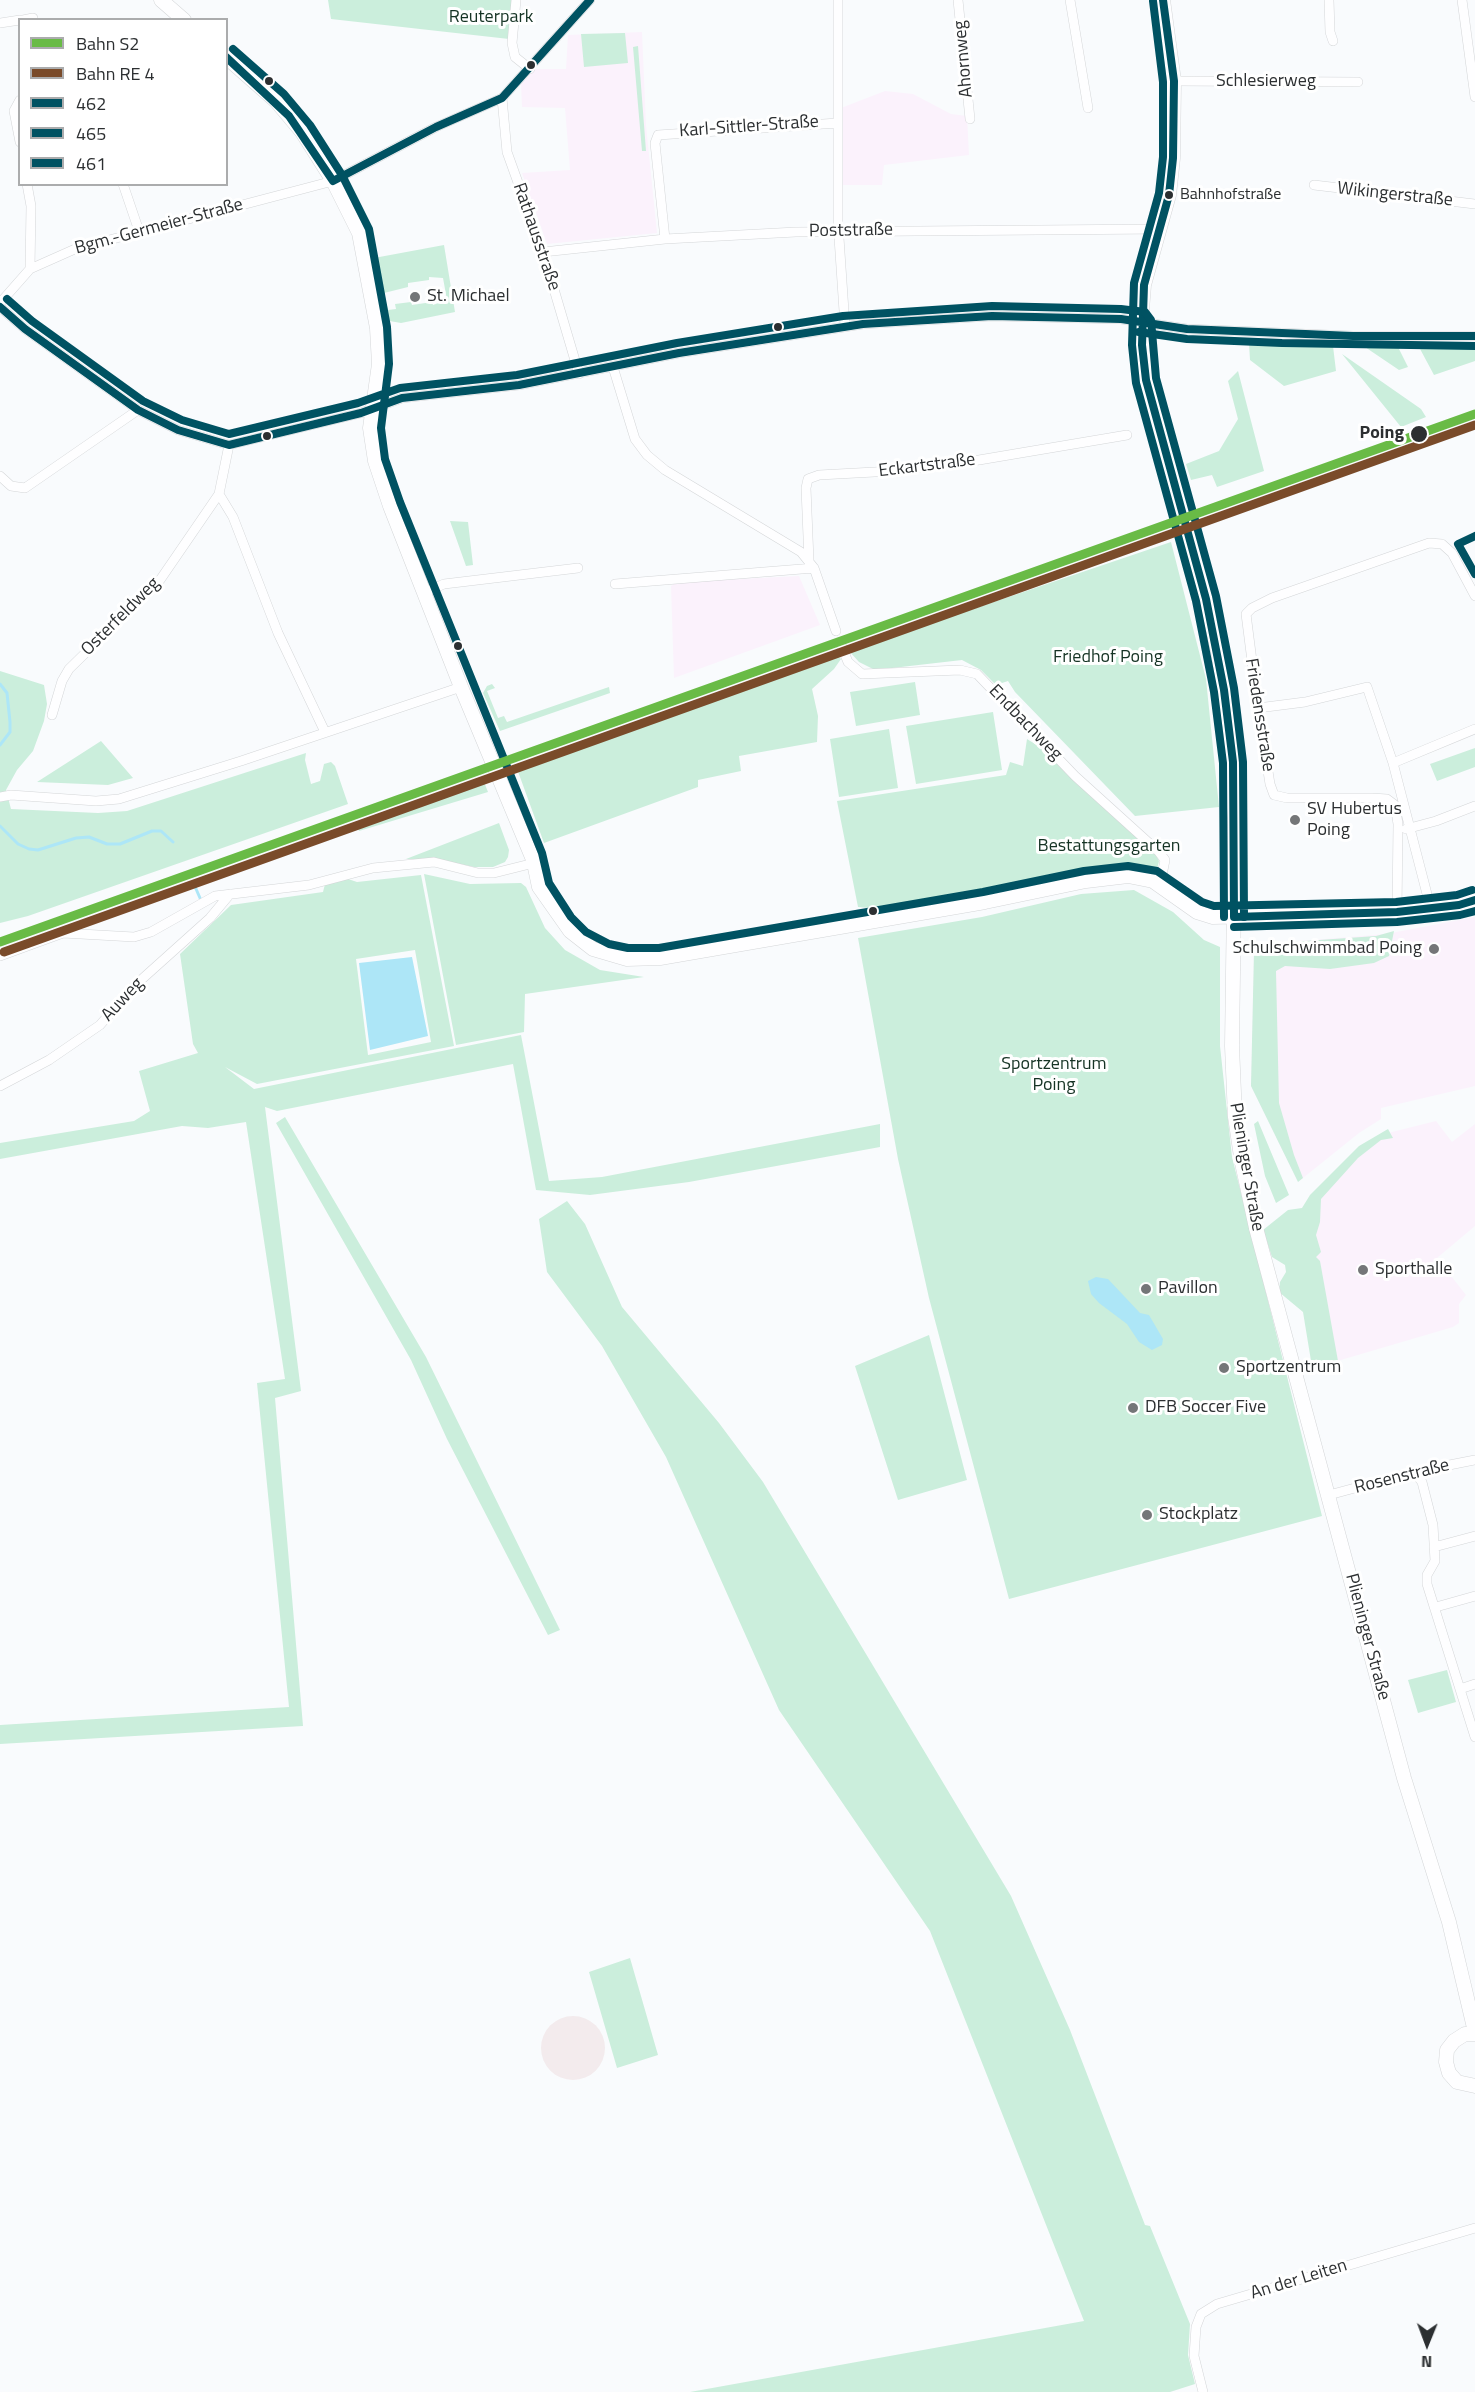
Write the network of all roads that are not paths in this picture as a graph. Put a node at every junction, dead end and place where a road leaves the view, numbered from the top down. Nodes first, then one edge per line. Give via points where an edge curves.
1 (161, 0) edge
2 (516, 0) edge
3 (590, 0) edge
4 (838, 0) edge
5 (958, 0) edge
6 (1070, 0) edge
7 (1163, 0) edge
8 (1329, 0) edge
9 (1462, 0) edge
10 (182, 18) edge
11 (18, 20) edge
12 (0, 23) edge
13 (1333, 41) dead end
14 (228, 59) edge
15 (530, 69) junction
16 (1174, 81) junction
17 (1358, 82) dead end
18 (1475, 97) edge
19 (502, 98) junction
20 (18, 104) edge
21 (1088, 108) dead end
22 (970, 118) dead end
23 (838, 123) junction
24 (18, 132) edge
25 (333, 181) junction
26 (1314, 185) dead end
27 (27, 186) edge
28 (124, 186) edge
29 (1475, 204) edge
30 (1160, 229) junction
31 (139, 231) junction
32 (839, 231) junction
33 (665, 239) junction
34 (543, 252) junction
35 (30, 269) junction
36 (0, 304) edge
37 (1141, 322) junction
38 (845, 326) junction
39 (1475, 336) edge
40 (613, 367) junction
41 (579, 374) junction
42 (373, 406) junction
43 (138, 410) junction
44 (1127, 435) dead end
45 (230, 445) junction
46 (0, 476) edge
47 (219, 494) junction
48 (812, 565) junction
49 (578, 568) dead end
50 (615, 584) dead end
51 (425, 592) junction
52 (1475, 597) edge
53 (836, 631) dead end
54 (841, 645) dead end
55 (461, 687) junction
56 (1258, 708) junction
57 (52, 715) dead end
58 (1475, 729) edge
59 (325, 732) junction
60 (1393, 763) junction
61 (0, 797) edge
62 (1475, 806) edge
63 (1411, 828) junction
64 (1398, 830) junction
65 (534, 863) junction
66 (1160, 885) junction
67 (230, 894) junction
68 (1427, 894) dead end
69 (1475, 900) edge
70 (1397, 912) junction
71 (1234, 917) junction
72 (0, 956) edge
73 (0, 1086) edge
74 (1475, 1460) edge
75 (1414, 1472) junction
76 (1329, 1495) junction
77 (1475, 1536) edge
78 (1434, 1547) junction
79 (1475, 1596) edge
80 (1436, 1607) junction
81 (1475, 1684) edge
82 (1460, 1689) junction
83 (1475, 1737) edge
84 (1466, 1995) junction
85 (1475, 2033) edge
86 (1456, 2039) junction
87 (1474, 2088) edge
88 (1475, 2228) edge
89 (1203, 2392) edge

1 - 10 street
2 - 15 street via 512,43 515,57
3 - 15 street
4 - 23 street
5 - 22 street, Ahornweg
6 - 21 street
7 - 16 street, Plieninger Straße
8 - 13 street
9 - 18 street
11 - 12 street
14 - 25 street via 289,116
15 - 19 street
16 - 17 street, Schlesierweg
16 - 30 street, Plieninger Straße via 1173,158
19 - 25 street, Bgm.-Germeier-Straße via 436,127
19 - 34 street, Rathausstraße via 507,152
20 - 24 street via 14,111
23 - 32 street
23 - 33 street, Karl-Sittler-Straße via 658,135 655,143
25 - 31 street, Bgm.-Germeier-Straße
25 - 42 street via 359,232 367,266 379,364
26 - 29 street, Wikingerstraße
27 - 35 street
28 - 31 street
30 - 32 street, Poststraße
30 - 37 street, Plieninger Straße via 1144,285
31 - 35 street, Bgm.-Germeier-Straße via 75,249
32 - 33 street, Poststraße
32 - 38 street
33 - 34 street, Poststraße
34 - 41 street, Rathausstraße
35 - 36 street, Bgm.-Germeier-Straße
36 - 43 street via 25,329
37 - 38 street via 992,316
37 - 39 street via 1187,329 1282,333
37 - 71 street, Plieninger Straße via 1146,380 1206,599 1224,690 1233,762
38 - 40 street
40 - 41 street
40 - 48 street via 635,439 647,455 665,470 801,552
41 - 42 street via 509,387 402,398
42 - 45 street via 361,413
42 - 51 street via 370,428 375,461
43 - 45 street via 165,425
43 - 46 street via 25,488 11,486
44 - 48 street, Eckartstraße via 893,471 808,479
45 - 47 street
47 - 57 street, Osterfeldweg via 160,580 69,669
47 - 59 street
48 - 50 street
48 - 53 street
49 - 51 street via 444,584
51 - 55 street
52 - 56 street, Friedensstraße via 1452,553 1442,544 1417,546 1252,608 1246,614 1246,624
54 - 66 street, Endbachweg via 849,662 862,674 960,670 977,674 1075,776 1159,852 1165,860
55 - 59 street
55 - 65 street
56 - 60 street via 1367,687
56 - 64 street, Friedensstraße via 1275,795 1387,799 1395,805
58 - 60 street
59 - 61 street via 119,799
60 - 63 street
62 - 63 street
63 - 64 street
63 - 68 street
64 - 70 street, Friedensstraße
65 - 66 street via 539,887 570,931 592,949 642,960 1086,881 1128,876
65 - 67 street via 478,873 434,862 415,862 351,872 309,885
66 - 71 street via 1205,915
67 - 72 street via 215,896 134,938 63,933
67 - 73 street, Auweg via 210,918 132,988 100,1025 49,1060
69 - 70 street
70 - 71 street
71 - 76 street, Plieninger Straße via 1233,1098 1242,1163
74 - 75 street, Rosenstraße
75 - 76 street, Rosenstraße
75 - 78 street via 1422,1482 1433,1525
76 - 84 street, Plieninger Straße
77 - 78 street
78 - 80 street via 1435,1561 1427,1584
79 - 80 street
80 - 82 street
81 - 82 street
82 - 83 street
84 - 85 street, Plieninger Straße
84 - 86 street, Plieninger Straße
85 - 86 street, Plieninger Straße
86 - 87 street, Plieninger Straße via 1447,2050 1447,2067 1457,2082
88 - 89 street, An der Leiten via 1217,2304 1201,2314 1196,2327 1194,2356

